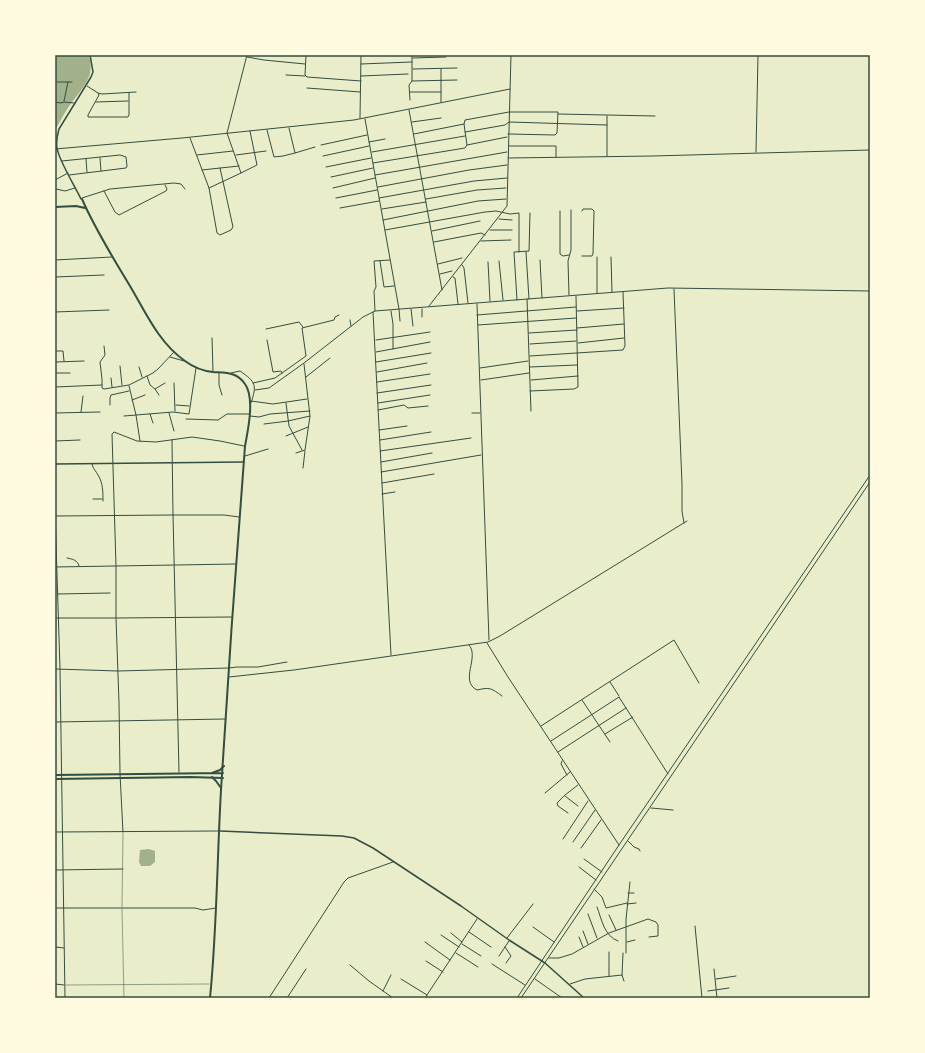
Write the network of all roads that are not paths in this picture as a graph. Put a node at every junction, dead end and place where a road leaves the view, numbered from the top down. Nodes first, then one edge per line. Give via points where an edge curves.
1 (90, 55) edge
2 (306, 55) edge
3 (361, 55) edge
4 (412, 55) edge
5 (511, 55) edge
6 (758, 55) edge
7 (247, 56) edge
8 (412, 58) junction
9 (446, 58) dead end
10 (412, 62) junction
11 (305, 64) junction
12 (361, 64) junction
13 (457, 68) dead end
14 (412, 69) junction
15 (440, 69) junction
16 (408, 74) dead end
17 (286, 75) dead end
18 (306, 76) junction
19 (361, 76) junction
20 (457, 80) dead end
21 (361, 81) junction
22 (412, 81) junction
23 (441, 81) junction
24 (55, 82) edge
25 (68, 82) junction
26 (72, 82) dead end
27 (87, 86) junction
28 (307, 88) dead end
29 (510, 89) junction
30 (136, 92) dead end
31 (361, 92) junction
32 (409, 92) junction
33 (441, 92) junction
34 (98, 93) junction
35 (129, 93) junction
36 (410, 100) dead end
37 (129, 101) junction
38 (55, 102) edge
39 (64, 102) junction
40 (95, 102) junction
41 (75, 103) junction
42 (441, 103) junction
43 (409, 109) junction
44 (509, 112) junction
45 (558, 114) junction
46 (607, 115) junction
47 (655, 116) dead end
48 (364, 118) junction
49 (441, 118) dead end
50 (360, 119) junction
51 (412, 122) junction
52 (509, 122) junction
53 (464, 124) junction
54 (558, 124) junction
55 (607, 125) junction
56 (289, 127) junction
57 (267, 129) junction
58 (250, 131) junction
59 (465, 132) junction
60 (227, 133) junction
61 (414, 134) junction
62 (508, 134) junction
63 (367, 135) junction
64 (466, 136) junction
65 (189, 137) junction
66 (508, 137) junction
67 (385, 139) dead end
68 (369, 142) junction
69 (321, 145) dead end
70 (416, 145) junction
71 (467, 145) junction
72 (369, 146) junction
73 (508, 146) junction
74 (315, 147) dead end
75 (56, 149) edge
76 (870, 150) edge
77 (234, 151) junction
78 (266, 151) dead end
79 (254, 152) junction
80 (508, 152) junction
81 (295, 153) junction
82 (371, 153) junction
83 (756, 153) junction
84 (196, 155) junction
85 (235, 155) junction
86 (323, 156) dead end
87 (418, 156) junction
88 (607, 156) junction
89 (100, 157) junction
90 (556, 157) junction
91 (372, 158) junction
92 (508, 158) junction
93 (86, 159) junction
94 (62, 161) junction
95 (373, 163) junction
96 (508, 165) junction
97 (239, 166) junction
98 (326, 166) dead end
99 (220, 168) junction
100 (374, 168) junction
101 (420, 168) junction
102 (202, 170) junction
103 (101, 171) junction
104 (87, 173) junction
105 (241, 173) junction
106 (69, 174) junction
107 (375, 175) junction
108 (331, 177) dead end
109 (375, 178) junction
110 (507, 178) junction
111 (422, 179) junction
112 (55, 180) edge
113 (224, 182) junction
114 (165, 184) junction
115 (76, 188) junction
116 (209, 188) junction
117 (333, 188) dead end
118 (377, 188) junction
119 (507, 188) junction
120 (56, 189) edge
121 (185, 189) dead end
122 (424, 190) junction
123 (104, 191) junction
124 (336, 198) dead end
125 (379, 198) junction
126 (81, 199) junction
127 (426, 199) junction
128 (506, 199) junction
129 (379, 201) junction
130 (426, 202) junction
131 (76, 206) junction
132 (55, 207) edge
133 (85, 208) junction
134 (340, 208) dead end
135 (381, 210) junction
136 (571, 210) dead end
137 (582, 210) dead end
138 (428, 211) junction
139 (560, 212) dead end
140 (503, 213) junction
141 (530, 213) dead end
142 (498, 218) junction
143 (383, 220) junction
144 (512, 220) dead end
145 (430, 222) junction
146 (480, 222) dead end
147 (385, 230) junction
148 (489, 230) junction
149 (512, 230) dead end
150 (432, 232) junction
151 (485, 235) junction
152 (511, 240) dead end
153 (481, 241) junction
154 (434, 242) junction
155 (519, 252) junction
156 (526, 252) junction
157 (569, 255) junction
158 (582, 256) dead end
159 (112, 257) junction
160 (597, 257) dead end
161 (611, 257) dead end
162 (462, 258) dead end
163 (55, 260) edge
164 (380, 260) junction
165 (390, 260) junction
166 (540, 260) dead end
167 (499, 261) dead end
168 (488, 262) dead end
169 (438, 264) junction
170 (462, 265) junction
171 (452, 272) dead end
172 (440, 274) junction
173 (104, 275) dead end
174 (55, 277) edge
175 (453, 277) junction
176 (395, 286) junction
177 (674, 288) junction
178 (442, 290) junction
179 (623, 292) junction
180 (870, 292) edge
181 (612, 293) junction
182 (597, 294) junction
183 (576, 295) junction
184 (569, 296) junction
185 (542, 298) junction
186 (528, 299) junction
187 (517, 300) junction
188 (503, 301) junction
189 (490, 302) junction
190 (477, 303) junction
191 (468, 304) junction
192 (458, 305) junction
193 (428, 307) junction
194 (576, 307) junction
195 (411, 308) junction
196 (422, 308) junction
197 (624, 308) junction
198 (399, 309) junction
199 (109, 310) dead end
200 (391, 310) junction
201 (527, 311) junction
202 (576, 311) junction
203 (55, 312) edge
204 (374, 312) junction
205 (339, 315) dead end
206 (477, 315) junction
207 (422, 317) dead end
208 (577, 318) junction
209 (350, 320) dead end
210 (400, 321) dead end
211 (528, 322) junction
212 (624, 324) junction
213 (478, 325) junction
214 (413, 326) dead end
215 (352, 327) junction
216 (303, 328) junction
217 (266, 329) dead end
218 (577, 329) junction
219 (430, 332) dead end
220 (528, 333) junction
221 (212, 338) dead end
222 (393, 338) junction
223 (625, 338) junction
224 (267, 340) dead end
225 (375, 340) junction
226 (430, 342) dead end
227 (577, 342) junction
228 (529, 344) junction
229 (104, 346) dead end
230 (393, 349) junction
231 (55, 351) edge
232 (174, 352) junction
233 (376, 352) junction
234 (431, 353) dead end
235 (578, 353) junction
236 (530, 356) junction
237 (169, 357) junction
238 (330, 358) dead end
239 (84, 361) dead end
240 (185, 361) junction
241 (530, 361) junction
242 (55, 362) edge
243 (64, 362) junction
244 (376, 362) junction
245 (304, 363) junction
246 (427, 363) dead end
247 (578, 365) junction
248 (120, 366) dead end
249 (139, 367) dead end
250 (196, 367) junction
251 (479, 368) junction
252 (530, 368) junction
253 (214, 372) junction
254 (219, 372) junction
255 (376, 372) junction
256 (55, 373) edge
257 (70, 373) dead end
258 (230, 373) junction
259 (283, 373) junction
260 (530, 373) junction
261 (430, 374) dead end
262 (147, 376) junction
263 (578, 376) junction
264 (142, 377) junction
265 (112, 378) dead end
266 (305, 378) junction
267 (480, 380) junction
268 (530, 380) junction
269 (376, 382) junction
270 (165, 383) dead end
271 (174, 383) dead end
272 (253, 383) junction
273 (103, 385) junction
274 (129, 385) junction
275 (431, 385) dead end
276 (123, 386) junction
277 (55, 387) edge
278 (112, 388) junction
279 (155, 389) junction
280 (256, 390) junction
281 (130, 391) junction
282 (530, 391) junction
283 (377, 393) junction
284 (159, 394) dead end
285 (144, 395) dead end
286 (222, 395) dead end
287 (430, 395) dead end
288 (83, 396) dead end
289 (307, 398) junction
290 (132, 400) junction
291 (251, 400) junction
292 (286, 402) junction
293 (377, 403) junction
294 (110, 405) dead end
295 (175, 405) junction
296 (250, 405) junction
297 (190, 406) junction
298 (428, 406) dead end
299 (310, 410) junction
300 (378, 410) junction
301 (531, 410) dead end
302 (81, 412) junction
303 (100, 412) dead end
304 (169, 412) junction
305 (175, 412) junction
306 (55, 413) edge
307 (287, 413) junction
308 (472, 413) dead end
309 (481, 413) junction
310 (150, 414) junction
311 (136, 415) junction
312 (249, 415) junction
313 (124, 416) dead end
314 (310, 416) junction
315 (186, 419) dead end
316 (288, 421) junction
317 (153, 423) dead end
318 (264, 424) dead end
319 (407, 426) dead end
320 (309, 427) junction
321 (379, 430) junction
322 (174, 431) dead end
323 (431, 432) dead end
324 (292, 434) junction
325 (286, 436) dead end
326 (471, 438) dead end
327 (172, 439) junction
328 (80, 440) dead end
329 (379, 440) junction
330 (55, 441) edge
331 (140, 442) junction
332 (245, 446) junction
333 (268, 449) dead end
334 (302, 450) junction
335 (305, 450) junction
336 (380, 451) junction
337 (296, 453) dead end
338 (432, 453) dead end
339 (482, 454) junction
340 (244, 456) junction
341 (244, 462) junction
342 (380, 462) junction
343 (112, 463) junction
344 (172, 463) junction
345 (55, 464) edge
346 (91, 464) junction
347 (304, 468) dead end
348 (381, 472) junction
349 (434, 474) dead end
350 (870, 475) edge
351 (870, 482) edge
352 (381, 483) junction
353 (395, 492) dead end
354 (382, 494) junction
355 (93, 499) dead end
356 (55, 511) edge
357 (173, 515) junction
358 (55, 516) edge
359 (114, 516) junction
360 (240, 518) junction
361 (687, 521) dead end
362 (684, 523) junction
363 (56, 558) edge
364 (67, 558) dead end
365 (237, 564) junction
366 (174, 565) junction
367 (116, 566) junction
368 (56, 567) edge
369 (79, 567) junction
370 (110, 593) dead end
371 (58, 594) junction
372 (232, 617) junction
373 (55, 618) edge
374 (58, 618) junction
375 (116, 618) junction
376 (175, 618) junction
377 (488, 641) junction
378 (469, 645) junction
379 (391, 655) junction
380 (287, 662) dead end
381 (229, 668) junction
382 (60, 669) junction
383 (176, 669) junction
384 (55, 670) edge
385 (118, 670) junction
386 (229, 678) junction
387 (610, 682) junction
388 (699, 683) dead end
389 (502, 696) dead end
390 (619, 697) junction
391 (582, 700) junction
392 (626, 708) junction
393 (592, 714) junction
394 (633, 717) junction
395 (226, 719) junction
396 (178, 720) junction
397 (119, 721) junction
398 (55, 722) edge
399 (60, 722) junction
400 (540, 726) junction
401 (599, 726) junction
402 (605, 734) junction
403 (550, 741) junction
404 (610, 742) dead end
405 (557, 752) junction
406 (563, 760) junction
407 (224, 766) junction
408 (190, 772) junction
409 (570, 772) junction
410 (179, 773) junction
411 (212, 773) junction
412 (223, 773) junction
413 (120, 774) junction
414 (668, 774) junction
415 (55, 775) edge
416 (62, 775) junction
417 (567, 775) junction
418 (190, 777) junction
419 (212, 777) junction
420 (120, 778) junction
421 (223, 778) junction
422 (55, 779) edge
423 (62, 779) junction
424 (579, 785) junction
425 (221, 788) junction
426 (545, 793) dead end
427 (565, 795) junction
428 (589, 801) junction
429 (578, 806) dead end
430 (650, 807) junction
431 (595, 810) junction
432 (673, 810) dead end
433 (568, 813) dead end
434 (601, 820) junction
435 (220, 831) junction
436 (55, 832) edge
437 (62, 832) junction
438 (123, 832) junction
439 (563, 839) dead end
440 (628, 841) junction
441 (573, 842) dead end
442 (619, 845) junction
443 (581, 848) dead end
444 (640, 852) dead end
445 (584, 859) dead end
446 (395, 862) junction
447 (579, 867) dead end
448 (63, 869) junction
449 (123, 869) junction
450 (55, 870) edge
451 (602, 872) junction
452 (596, 880) junction
453 (630, 882) dead end
454 (594, 889) junction
455 (634, 893) dead end
456 (628, 894) junction
457 (586, 896) junction
458 (589, 897) junction
459 (636, 903) dead end
460 (533, 904) dead end
461 (627, 904) junction
462 (597, 907) dead end
463 (55, 908) edge
464 (63, 908) junction
465 (122, 908) junction
466 (216, 908) junction
467 (588, 914) dead end
468 (609, 915) dead end
469 (478, 918) junction
470 (695, 926) dead end
471 (533, 927) dead end
472 (626, 928) junction
473 (616, 930) junction
474 (583, 931) dead end
475 (469, 932) junction
476 (452, 933) dead end
477 (441, 934) dead end
478 (607, 934) junction
479 (579, 937) dead end
480 (649, 937) dead end
481 (506, 938) junction
482 (598, 938) junction
483 (509, 940) junction
484 (635, 940) dead end
485 (618, 941) dead end
486 (425, 942) dead end
487 (555, 942) junction
488 (626, 942) junction
489 (462, 943) junction
490 (589, 945) junction
491 (55, 947) edge
492 (460, 947) junction
493 (491, 947) dead end
494 (505, 947) junction
495 (64, 948) junction
496 (584, 948) junction
497 (608, 952) dead end
498 (456, 953) junction
499 (623, 953) dead end
500 (626, 953) dead end
501 (481, 956) dead end
502 (499, 956) dead end
503 (548, 958) junction
504 (451, 960) junction
505 (426, 961) dead end
506 (544, 962) junction
507 (506, 963) dead end
508 (492, 964) dead end
509 (350, 965) dead end
510 (478, 967) dead end
511 (306, 968) dead end
512 (714, 969) dead end
513 (443, 972) junction
514 (391, 974) dead end
515 (622, 975) junction
516 (736, 976) dead end
517 (609, 977) junction
518 (534, 978) junction
519 (401, 979) dead end
520 (715, 979) junction
521 (624, 981) dead end
522 (55, 984) edge
523 (123, 984) junction
524 (212, 984) junction
525 (569, 984) junction
526 (65, 985) junction
527 (526, 986) junction
528 (729, 988) dead end
529 (717, 990) junction
530 (708, 991) dead end
531 (383, 992) junction
532 (427, 996) junction
533 (65, 998) edge
534 (124, 998) edge
535 (210, 998) edge
536 (269, 998) edge
537 (287, 998) edge
538 (393, 998) edge
539 (425, 998) edge
540 (517, 998) edge
541 (521, 998) edge
542 (562, 998) edge
543 (584, 998) edge
544 (702, 998) edge
545 (713, 998) edge
546 (717, 998) edge

1 - 27 street via 93,72
2 - 11 street
3 - 12 street
4 - 8 street
5 - 29 street
6 - 83 street
7 - 11 street
7 - 60 street
8 - 9 street
8 - 10 street
10 - 12 street
10 - 14 street
11 - 18 street
12 - 19 street
13 - 15 street
14 - 15 street
14 - 22 street
15 - 23 street
16 - 19 street
17 - 18 street
18 - 21 street
19 - 21 street
20 - 23 street
21 - 31 street
22 - 23 street
22 - 32 street
23 - 33 street
24 - 25 street
25 - 26 street
25 - 39 street
27 - 34 street
27 - 41 street
28 - 31 street
29 - 42 street
29 - 44 street
30 - 35 street
31 - 50 street
32 - 33 street
32 - 36 street
33 - 42 street
34 - 35 street
34 - 40 street
35 - 37 street
37 - 40 street
37 - 40 street via 128,117 88,117
38 - 39 street
39 - 41 street
41 - 75 street via 59,130
42 - 43 street
43 - 48 street
43 - 51 street
44 - 45 street
44 - 52 street
44 - 53 street via 465,120
45 - 46 street
45 - 54 street
46 - 47 street
46 - 55 street
48 - 50 street
48 - 63 street
49 - 51 street
50 - 56 street
51 - 61 street
52 - 54 street
52 - 59 street via 505,125
52 - 62 street
53 - 59 street
53 - 61 street
54 - 55 street
54 - 62 street via 555,135
55 - 88 street
56 - 57 street
56 - 81 street
57 - 58 street
57 - 81 street via 274,157
58 - 60 street
58 - 79 street
59 - 64 street
60 - 65 street
60 - 77 street
61 - 70 street
62 - 66 street
63 - 68 street
63 - 69 street
64 - 70 street
64 - 71 street
65 - 75 street
65 - 84 street
66 - 71 street
66 - 73 street
67 - 68 street
68 - 72 street
70 - 82 street
70 - 87 street
71 - 87 street via 465,148
72 - 82 street
72 - 86 street
73 - 80 street
73 - 90 street via 556,146
74 - 81 street
75 - 94 street
76 - 83 street
77 - 84 street
77 - 85 street
78 - 79 street
79 - 85 street
79 - 105 street via 256,166
80 - 92 street
80 - 101 street
82 - 91 street
83 - 88 street
84 - 102 street
85 - 97 street
87 - 95 street
87 - 101 street
88 - 90 street
89 - 93 street
89 - 103 street
89 - 103 street via 124,155 126,159 126,168
90 - 92 street
91 - 95 street
91 - 98 street
92 - 96 street
93 - 94 street
93 - 104 street
94 - 106 street
95 - 100 street
96 - 110 street
96 - 111 street
97 - 99 street
97 - 105 street
99 - 102 street
99 - 113 street
100 - 107 street
100 - 108 street
101 - 107 street
101 - 111 street
102 - 116 street
103 - 104 street
104 - 106 street
105 - 113 street
106 - 112 street
106 - 115 street
107 - 109 street
109 - 117 street
109 - 118 street
110 - 119 street
110 - 122 street via 483,179
111 - 118 street
111 - 122 street
113 - 116 street
113 - 116 street via 233,229 220,235 217,233
114 - 121 street via 181,184
114 - 123 street
114 - 123 street via 166,191 118,215
115 - 120 street via 65,191
115 - 126 street
118 - 124 street
118 - 125 street
119 - 127 street via 477,190
119 - 128 street
122 - 125 street
122 - 127 street
123 - 126 street
125 - 129 street
126 - 131 main road
126 - 133 main road
127 - 130 street
128 - 138 street via 478,201
128 - 140 street via 507,206
129 - 134 street
129 - 135 street
130 - 135 street
130 - 138 street
131 - 132 main road
131 - 133 main road
133 - 159 main road
135 - 143 street
136 - 157 street
137 - 158 street via 594,211 593,254
138 - 143 street
138 - 145 street
139 - 157 street via 560,254
140 - 142 street
140 - 145 street via 485,212
140 - 155 street via 520,214
141 - 156 street via 529,251
142 - 144 street
142 - 148 street
143 - 147 street
145 - 147 street
145 - 150 street
146 - 150 street
147 - 165 street
148 - 149 street
148 - 151 street
150 - 154 street
151 - 153 street
151 - 154 street via 481,233
152 - 153 street
153 - 170 street
154 - 169 street
155 - 156 street
155 - 187 street via 514,252
156 - 186 street
157 - 184 street
159 - 163 street
159 - 232 main road via 160,337
160 - 182 street
161 - 181 street
162 - 169 street
164 - 165 street
164 - 176 street via 384,287
164 - 204 street via 374,262
165 - 176 street
166 - 185 street
167 - 188 street
168 - 189 street
169 - 172 street
170 - 175 street
170 - 191 street
171 - 172 street
172 - 178 street
173 - 174 street
175 - 178 street
175 - 192 street
176 - 198 street
177 - 179 street
177 - 180 street
177 - 362 street
178 - 193 street
179 - 181 street
179 - 197 street
181 - 182 street
182 - 183 street
183 - 184 street
183 - 194 street
184 - 185 street
185 - 186 street
186 - 187 street
186 - 201 street
187 - 188 street
188 - 189 street
189 - 190 street
190 - 191 street
190 - 206 street
191 - 192 street
192 - 193 street
193 - 196 street
194 - 201 street
194 - 202 street
195 - 196 street
195 - 198 street
195 - 214 street
196 - 207 street
197 - 202 street
197 - 212 street
198 - 200 street
198 - 210 street
199 - 203 street
200 - 204 street
200 - 222 street
201 - 206 street
201 - 211 street
202 - 208 street
204 - 215 street
204 - 225 street
205 - 216 street via 334,320
206 - 213 street
208 - 211 street
208 - 218 street
209 - 215 street
211 - 213 street
211 - 220 street
212 - 218 street
212 - 223 street
213 - 251 street
215 - 245 street
216 - 217 street via 299,322
216 - 259 street via 306,356
218 - 220 street
218 - 227 street
219 - 222 street
220 - 228 street
221 - 253 street
222 - 225 street
222 - 230 street
223 - 227 street
223 - 235 street via 623,350
224 - 259 street via 273,372
225 - 233 street
226 - 230 street
227 - 228 street
227 - 235 street
228 - 236 street
229 - 273 street via 105,355 100,362
230 - 233 street
231 - 243 street via 63,351
232 - 237 street
232 - 240 main road
233 - 244 street
234 - 244 street
235 - 236 street
235 - 247 street
236 - 241 street
237 - 240 street
237 - 262 street
238 - 266 street
239 - 243 street
240 - 250 main road
241 - 251 street
241 - 252 street
242 - 243 street
244 - 255 street
245 - 266 street
245 - 280 street via 269,388
246 - 255 street
247 - 252 street
247 - 263 street
248 - 276 street
249 - 264 street
250 - 253 main road
250 - 297 street
251 - 267 street
252 - 260 street
253 - 254 main road
254 - 258 main road
254 - 286 street
255 - 269 street
256 - 257 street
258 - 272 street via 240,371
258 - 296 main road via 239,377 246,386
259 - 272 street via 275,378
260 - 267 street
260 - 268 street
261 - 269 street
262 - 264 street
262 - 279 street
263 - 268 street
263 - 282 street via 576,388
264 - 274 street
265 - 278 street
266 - 289 street
267 - 309 street
268 - 282 street
269 - 283 street
270 - 279 street
271 - 295 street
272 - 280 street
273 - 277 street
273 - 278 street via 103,389
274 - 276 street
274 - 281 street
275 - 283 street
276 - 278 street
279 - 284 street
280 - 291 street
281 - 290 street
281 - 294 street via 111,394
282 - 301 street
283 - 293 street
285 - 290 street
287 - 293 street
288 - 302 street
289 - 292 street
289 - 299 street
290 - 311 street
291 - 292 street via 266,404
291 - 296 street
292 - 307 street
293 - 300 street
295 - 297 street
295 - 305 street
296 - 312 main road
297 - 305 street via 189,414
298 - 300 street via 408,408 404,405
299 - 307 street
299 - 314 street
300 - 321 street
302 - 303 street
302 - 306 street
304 - 305 street
304 - 310 street
304 - 322 street
307 - 312 street via 259,417
307 - 316 street
308 - 309 street
309 - 339 street
310 - 311 street
310 - 317 street
311 - 313 street
311 - 331 street
312 - 315 street via 226,414 218,420
312 - 332 main road
314 - 316 street
314 - 320 street
316 - 318 street
316 - 324 street
319 - 321 street
320 - 324 street
320 - 335 street
321 - 329 street
323 - 329 street
324 - 325 street
324 - 334 street
326 - 336 street
327 - 331 street
327 - 332 street via 192,437
327 - 344 street
328 - 330 street
329 - 336 street
331 - 343 street via 112,433
332 - 340 main road
333 - 340 street
334 - 335 street
334 - 337 street
335 - 347 street
336 - 342 street
338 - 342 street
339 - 348 street
339 - 377 street
340 - 341 main road
341 - 344 street
341 - 360 main road
342 - 348 street
343 - 344 street
343 - 346 street
343 - 359 street
344 - 357 street
345 - 346 street
346 - 355 street via 102,482 103,500
348 - 352 street
349 - 352 street
350 - 414 street
351 - 430 street
352 - 354 street
353 - 354 street
354 - 379 street
356 - 358 street
357 - 359 street
357 - 360 street via 224,515
357 - 366 street
358 - 359 street
358 - 363 street
359 - 367 street
360 - 365 main road
361 - 362 street
362 - 377 street
363 - 368 street
364 - 369 street via 74,559
365 - 366 street
365 - 372 main road
366 - 367 street
366 - 376 street
367 - 369 street
367 - 375 street
368 - 369 street
368 - 371 street
370 - 371 street
371 - 374 street
372 - 376 street
372 - 381 main road
373 - 374 street
374 - 375 street
374 - 382 street
375 - 376 street
375 - 385 street
376 - 383 street
377 - 378 street
377 - 400 street
378 - 379 street
378 - 389 street via 472,650 469,676 471,687 477,690 491,688
379 - 386 street
380 - 381 street
381 - 383 street
381 - 386 main road
382 - 384 street
382 - 385 street
382 - 399 street
383 - 385 street
383 - 396 street
385 - 397 street
386 - 395 main road
387 - 388 street via 674,640
387 - 390 street
387 - 391 street
390 - 392 street
390 - 393 street
391 - 393 street
391 - 400 street
392 - 394 street
392 - 401 street
393 - 401 street
393 - 403 street
394 - 402 street
394 - 414 street
395 - 396 street
395 - 407 main road
396 - 397 street
396 - 410 street
397 - 399 street
397 - 413 street
398 - 399 street
399 - 416 street
400 - 403 street
401 - 402 street
401 - 405 street
402 - 404 street
403 - 405 street
405 - 406 street
406 - 409 street
406 - 417 street via 561,764
407 - 411 main road
407 - 412 main road
408 - 410 main road
408 - 411 main road
408 - 418 main road
409 - 417 street
409 - 424 street
410 - 413 main road
411 - 412 main road
412 - 421 main road
413 - 416 main road
413 - 420 street
414 - 442 street
415 - 416 main road
416 - 423 street
417 - 426 street
418 - 419 main road
418 - 420 main road
419 - 421 main road
419 - 425 main road
420 - 423 main road
420 - 438 street
421 - 425 main road
422 - 423 main road
423 - 437 street
424 - 427 street
424 - 428 street
425 - 435 main road
427 - 429 street
427 - 433 street via 557,804
428 - 431 street
428 - 439 street
430 - 432 street
430 - 440 street
431 - 434 street
431 - 441 street
434 - 442 street
434 - 443 street
435 - 438 street
435 - 446 street via 349,837
435 - 466 main road
436 - 437 street
437 - 438 street
437 - 448 street
438 - 449 lane
440 - 444 street
440 - 454 street
442 - 451 street
445 - 451 street
446 - 469 street
446 - 536 street via 348,878 344,882
447 - 452 street
448 - 449 street
448 - 450 street
448 - 464 street
449 - 465 lane
451 - 452 street
452 - 457 street
453 - 456 street
454 - 458 street
454 - 461 street via 603,898 606,908
455 - 456 street
456 - 461 street
457 - 458 street
457 - 487 street
458 - 503 street
459 - 461 street
460 - 481 street
461 - 472 street
462 - 478 street
463 - 464 street
464 - 465 street
464 - 495 street
465 - 466 street
465 - 523 lane
466 - 524 main road
467 - 482 street
468 - 473 street
469 - 475 street
469 - 481 street
470 - 544 street
471 - 487 street
472 - 473 street
472 - 480 street via 645,919 654,921 658,924 658,936
472 - 488 street
473 - 478 street
474 - 490 street
475 - 489 street
475 - 493 street
476 - 489 street
477 - 492 street
478 - 482 street
478 - 485 street
479 - 496 street
481 - 483 street
482 - 490 street
483 - 494 street
483 - 506 street
484 - 488 street
486 - 504 street
487 - 506 street
488 - 500 street
489 - 492 street
489 - 501 street
490 - 496 street
491 - 495 street
492 - 498 street
494 - 502 street
494 - 507 street via 511,956
495 - 526 street
496 - 503 street via 564,957
497 - 517 street
498 - 504 street
498 - 510 street
499 - 515 street
503 - 506 street
504 - 513 street
505 - 513 street
506 - 518 street
506 - 525 street
506 - 527 street
508 - 527 street
509 - 531 street
511 - 537 street
512 - 520 street
513 - 532 street
514 - 531 street
515 - 517 street
515 - 521 street
516 - 520 street
517 - 525 street via 585,979
518 - 541 street
518 - 542 street
519 - 532 street
520 - 529 street
522 - 526 street
523 - 524 lane
523 - 526 lane
523 - 534 lane
524 - 535 main road
525 - 543 street
526 - 533 street
527 - 540 street
528 - 529 street
529 - 530 street
529 - 546 street
531 - 538 street
532 - 539 street
545 - 546 street

